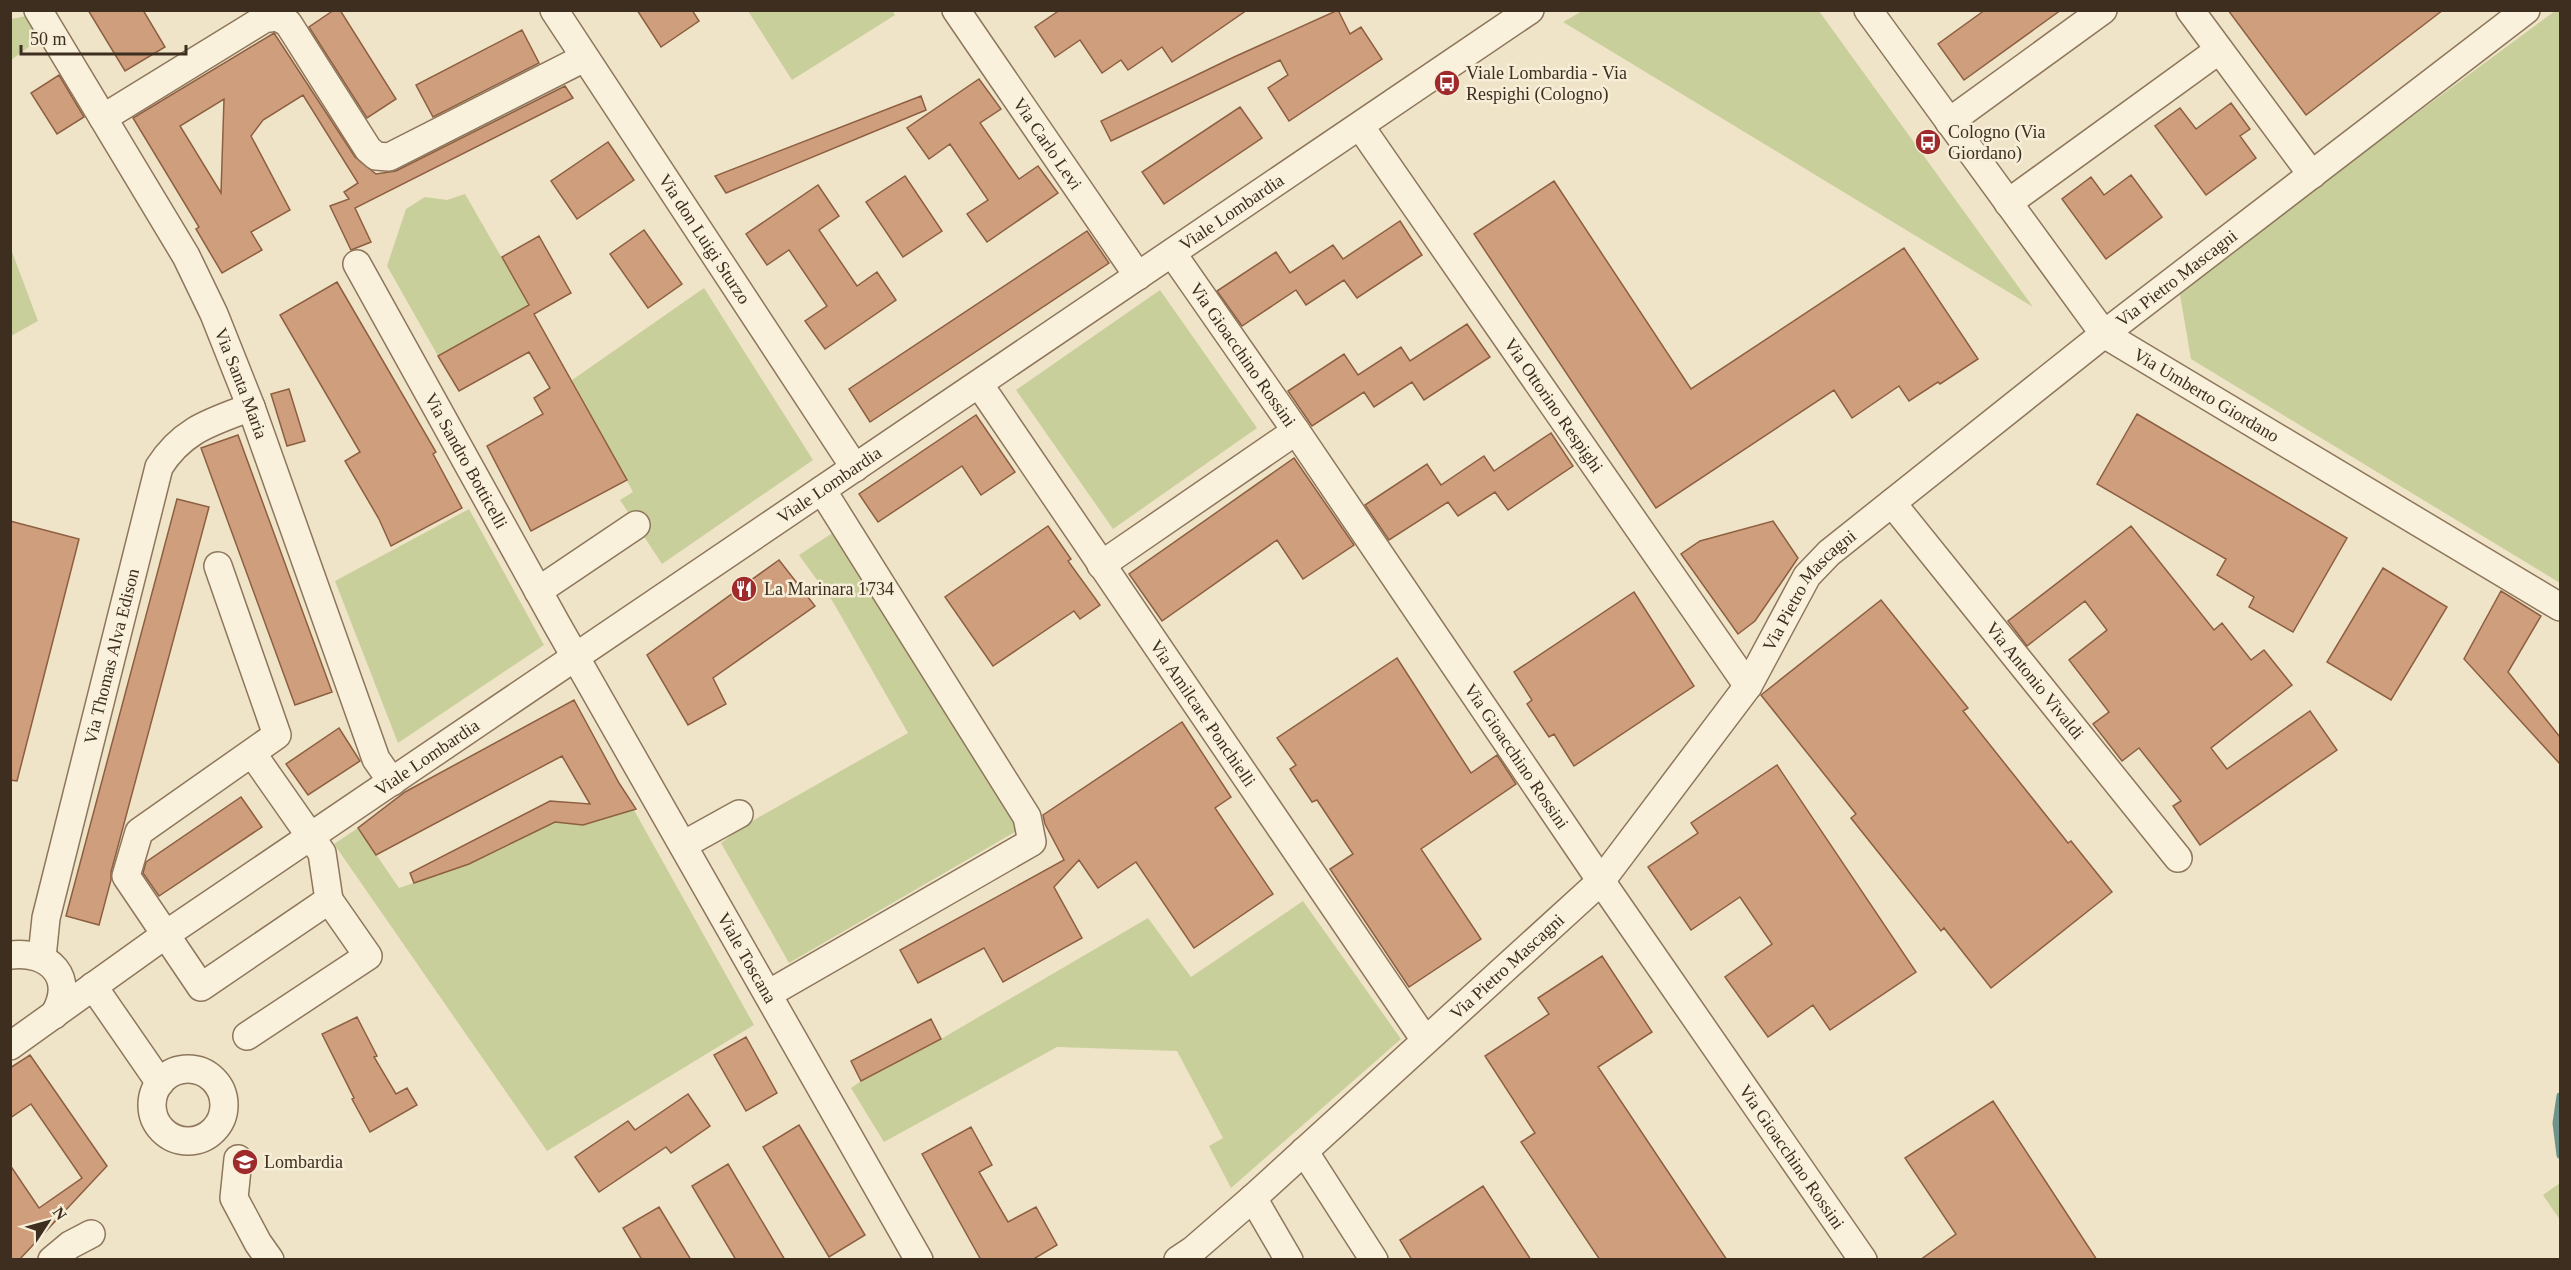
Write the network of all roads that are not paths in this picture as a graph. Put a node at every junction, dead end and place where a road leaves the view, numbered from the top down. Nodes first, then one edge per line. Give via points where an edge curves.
1 (38, 10) edge
2 (554, 10) edge
3 (956, 10) edge
4 (1530, 10) edge
5 (1868, 10) edge
6 (2103, 10) edge
7 (2190, 10) edge
8 (2526, 10) edge
9 (2497, 19) edge
10 (2219, 50) junction
11 (584, 58) junction
12 (103, 118) junction
13 (1949, 122) junction
14 (1360, 126) junction
15 (2312, 175) junction
16 (2008, 203) junction
17 (1172, 253) junction
18 (357, 264) dead end
19 (1138, 276) junction
20 (2104, 334) junction
21 (979, 384) junction
22 (252, 406) junction
23 (1296, 432) junction
24 (855, 468) junction
25 (822, 490) junction
26 (1892, 503) junction
27 (636, 525) dead end
28 (1101, 565) junction
29 (218, 566) dead end
30 (538, 591) junction
31 (2560, 607) edge
32 (576, 657) junction
33 (1748, 686) junction
34 (252, 753) junction
35 (392, 782) junction
36 (739, 814) dead end
37 (311, 837) junction
38 (683, 845) junction
39 (2178, 858) dead end
40 (1601, 881) junction
41 (329, 900) junction
42 (165, 935) junction
43 (10, 955) edge
44 (129, 960) junction
45 (48, 963) junction
46 (93, 986) junction
47 (768, 994) junction
48 (54, 1015) junction
49 (247, 1036) dead end
50 (1425, 1040) junction
51 (10, 1046) edge
52 (160, 1083) dead end
53 (1304, 1151) junction
54 (238, 1159) dead end
55 (1252, 1198) junction
56 (91, 1234) dead end
57 (52, 1260) edge
58 (270, 1260) edge
59 (919, 1260) edge
60 (1178, 1260) edge
61 (1289, 1260) edge
62 (1374, 1260) edge
63 (1863, 1260) edge

1 - 12 street, Via Santa Maria
2 - 11 street, Via don Luigi Sturzo
3 - 19 street, Via Carlo Levi
4 - 14 street, Viale Lombardia
5 - 13 street, Via Umberto Giordano
6 - 13 street
7 - 10 street
8 - 9 street, Via Pietro Mascagni
9 - 15 street, Via Pietro Mascagni
10 - 15 street
10 - 16 street
11 - 12 street via 389,157 376,156 288,23 277,17 264,19
11 - 24 street, Via don Luigi Sturzo
12 - 22 street, Via Santa Maria via 186,256
13 - 16 street, Via Umberto Giordano
14 - 17 street, Viale Lombardia
14 - 33 street, Via Ottorino Respighi
15 - 20 street, Via Pietro Mascagni
16 - 20 street, Via Umberto Giordano
17 - 19 street, Viale Lombardia
17 - 23 street, Via Gioacchino Rossini
18 - 30 street, Via Sandro Botticelli
19 - 21 street, Viale Lombardia
20 - 26 street, Via Pietro Mascagni
20 - 31 street, Via Umberto Giordano
21 - 24 street, Viale Lombardia
21 - 28 street, Via Amilcare Ponchielli
22 - 35 street, Via Santa Maria via 376,759
22 - 45 street, Via Thomas Alva Edison via 188,435 171,449 159,467 46,918
23 - 28 street
23 - 40 street, Via Gioacchino Rossini
24 - 25 street, Viale Lombardia
25 - 32 street, Viale Lombardia
25 - 47 street via 1028,817 1032,842
26 - 33 street, Via Pietro Mascagni via 1829,553 1807,576
26 - 39 street, Via Antonio Vivaldi
27 - 30 street
28 - 50 street, Via Amilcare Ponchielli
29 - 34 street via 277,735
30 - 32 street, Via Sandro Botticelli
32 - 35 street, Viale Lombardia
32 - 38 street, Viale Toscana
33 - 40 street, Via Pietro Mascagni
34 - 37 street
34 - 42 street via 139,832 126,876
35 - 37 street, Viale Lombardia
36 - 38 street
37 - 41 street via 322,853
37 - 42 street, Viale Lombardia
38 - 47 street, Viale Toscana
40 - 50 street, Via Pietro Mascagni
40 - 63 street, Via Gioacchino Rossini
41 - 42 street via 201,987
41 - 49 street via 368,956
42 - 44 street, Viale Lombardia
43 - 45 street, Viale Lombardia via 27,953
44 - 45 street, Viale Lombardia via 88,975 74,974
44 - 46 street, Viale Lombardia
45 - 48 street via 61,979 64,992
46 - 48 street, Viale Lombardia
46 - 52 street
47 - 59 street, Viale Toscana
48 - 51 street, Viale Lombardia
50 - 53 street, Via Pietro Mascagni
53 - 55 street, Via Pietro Mascagni
53 - 62 street
54 - 58 street via 234,1198
55 - 60 street, Via Pietro Mascagni
55 - 61 street
56 - 57 street via 69,1245

